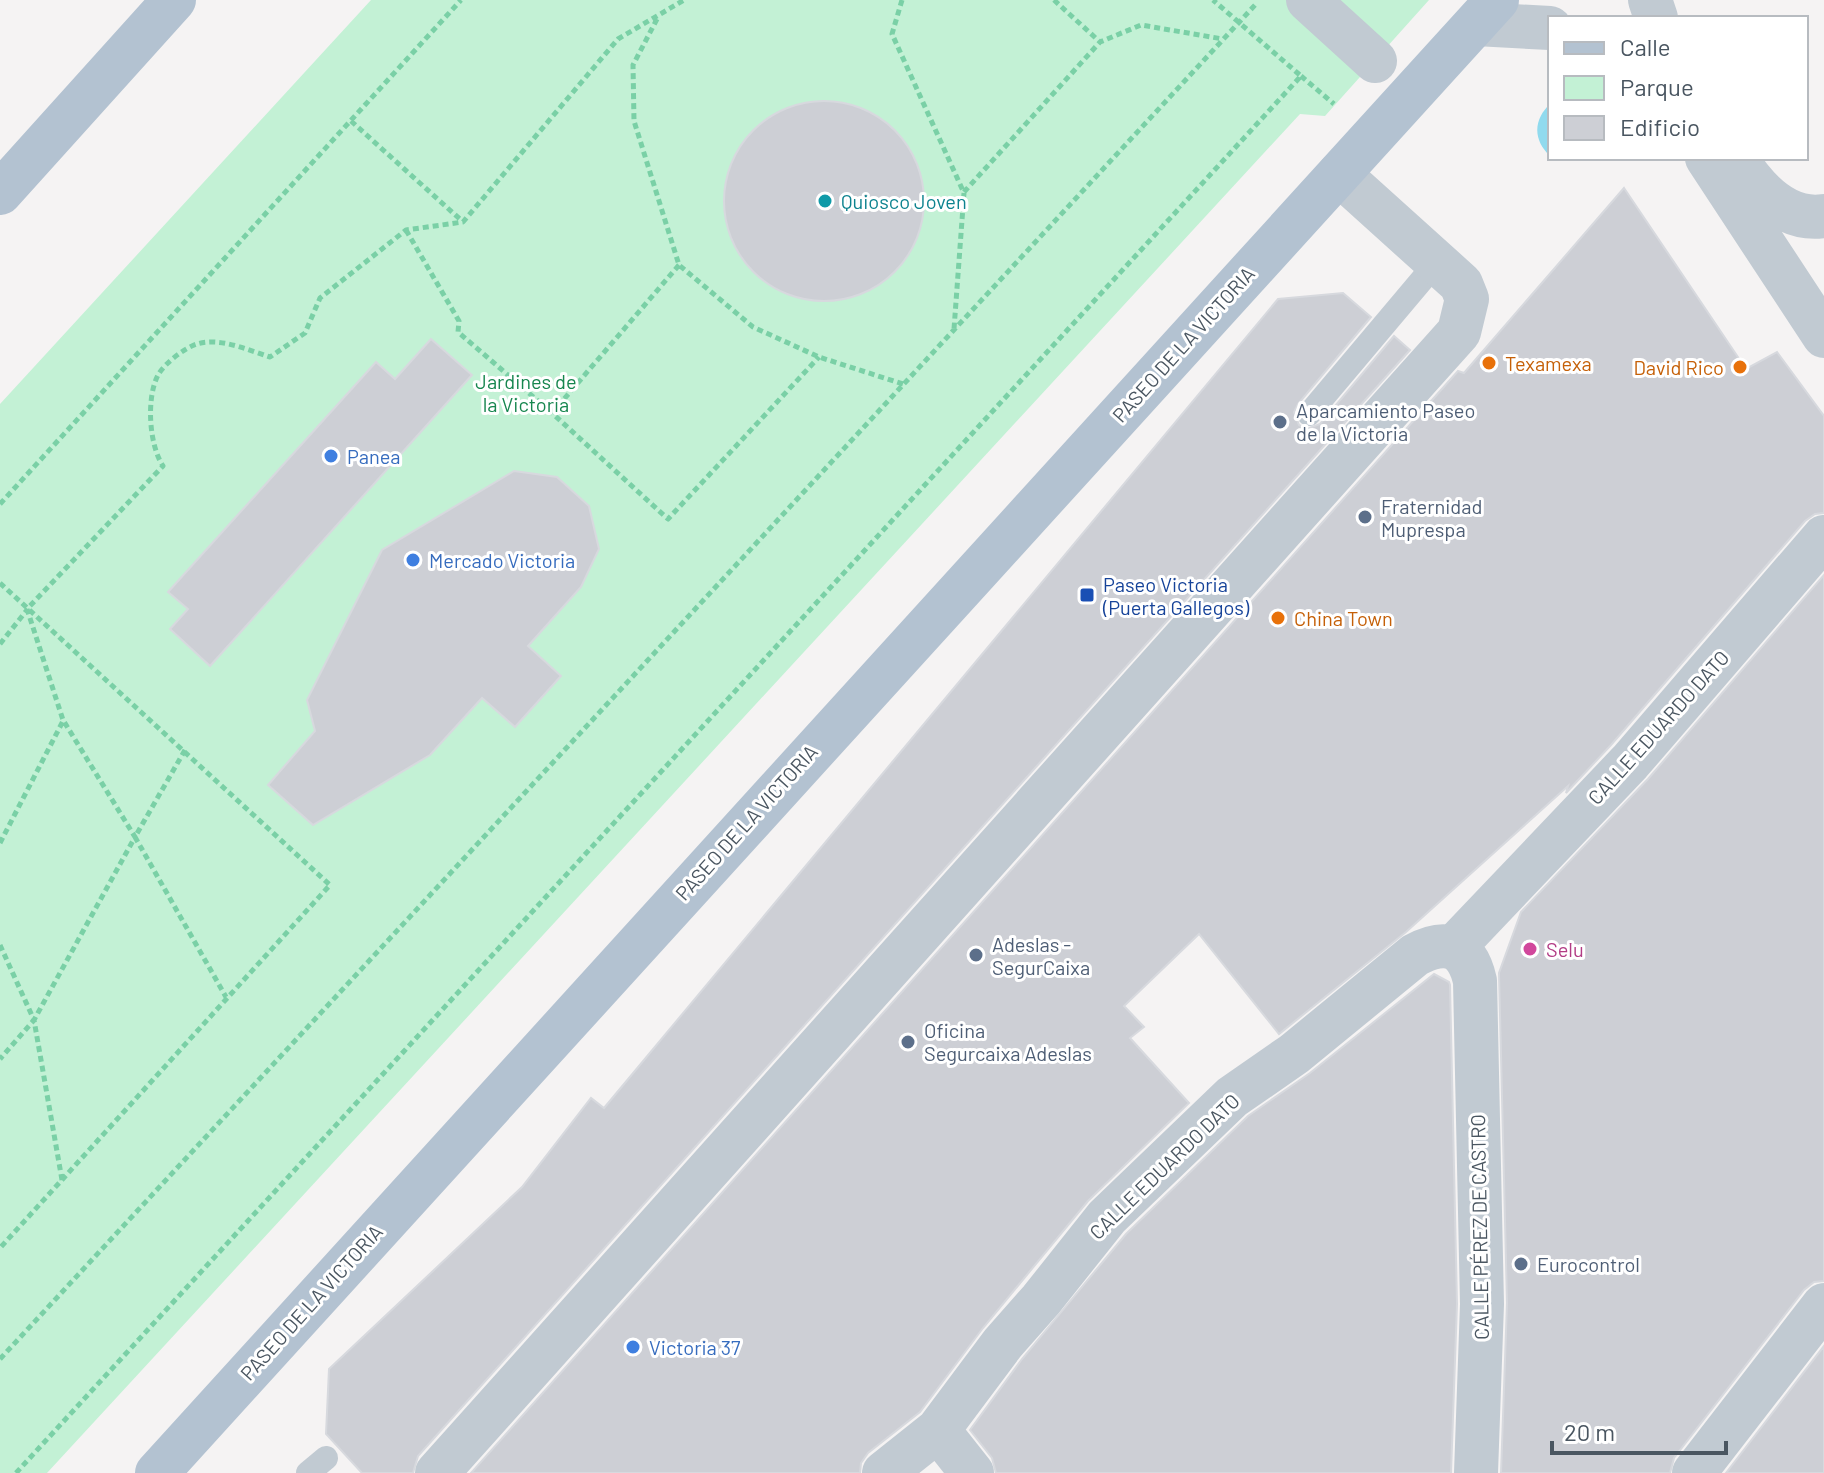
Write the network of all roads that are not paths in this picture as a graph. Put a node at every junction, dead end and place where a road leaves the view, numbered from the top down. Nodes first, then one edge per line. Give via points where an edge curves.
1 (174, 0) edge
2 (1308, 0) edge
3 (1486, 12) edge
4 (1548, 28) edge
5 (1375, 61) dead end
6 (1708, 160) edge
7 (1737, 160) edge
8 (1339, 174) junction
9 (0, 193) edge
10 (1824, 216) edge
11 (1437, 262) junction
12 (1824, 268) edge
13 (1816, 324) edge
14 (1309, 414) dead end
15 (1824, 537) edge
16 (1465, 964) junction
17 (1824, 1305) edge
18 (938, 1430) junction
19 (157, 1473) edge
20 (437, 1473) edge
21 (884, 1473) edge
22 (972, 1473) edge
23 (1476, 1473) edge
24 (1694, 1473) edge

1 - 9 main road
2 - 5 street
3 - 4 street
3 - 8 main road, PASEO DE LA VICTORIA
6 - 13 street
7 - 10 street via 1770,200 1805,216
8 - 11 street
8 - 19 main road, PASEO DE LA VICTORIA
11 - 14 lane
11 - 20 street via 1461,284 1467,299 1459,332
12 - 13 street
15 - 16 street, CALLE EDUARDO DATO
16 - 18 street, CALLE EDUARDO DATO via 1437,945 1415,955 1294,1054 1232,1097 1107,1217
16 - 23 street, CALLE PÉREZ DE CASTRO via 1482,1304
17 - 24 street
18 - 21 street, CALLE EDUARDO DATO
18 - 22 street

